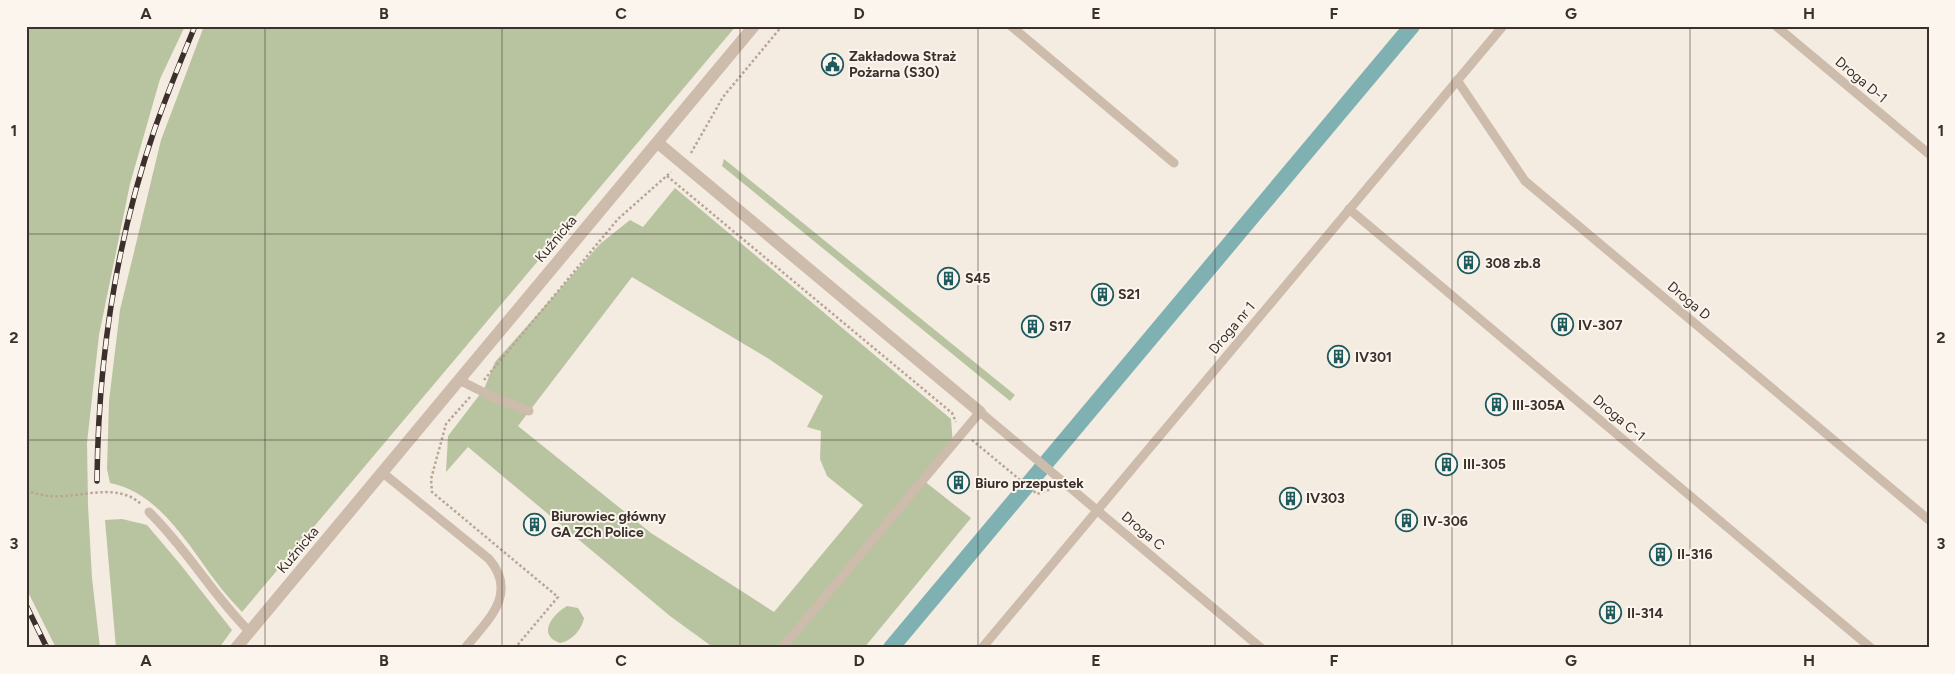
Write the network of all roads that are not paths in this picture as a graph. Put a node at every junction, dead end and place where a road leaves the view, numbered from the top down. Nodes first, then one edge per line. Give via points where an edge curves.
1 (754, 26) edge
2 (1011, 26) edge
3 (1502, 26) edge
4 (1776, 26) edge
5 (1457, 80) junction
6 (658, 143) junction
7 (1929, 154) edge
8 (1174, 163) dead end
9 (1349, 210) junction
10 (459, 380) junction
11 (529, 411) dead end
12 (980, 412) junction
13 (383, 473) junction
14 (1097, 510) junction
15 (149, 512) road end
16 (1929, 520) edge
17 (249, 631) junction
18 (236, 648) edge
19 (465, 648) edge
20 (782, 648) edge
21 (982, 648) edge
22 (1261, 648) edge
23 (1871, 648) edge

1 - 6 street, Kuźnicka
2 - 8 lane
3 - 5 lane, Droga nr 1
4 - 7 lane, Droga D-1
5 - 9 lane, Droga nr 1
5 - 16 lane, Droga D via 1525,181
6 - 10 street, Kuźnicka
6 - 12 street
9 - 14 lane, Droga nr 1
9 - 23 lane, Droga C-1
10 - 11 lane
10 - 13 street, Kuźnicka
12 - 14 lane, Droga C
12 - 20 lane
13 - 17 street, Kuźnicka
13 - 19 lane via 489,559 496,569 501,584 497,607
14 - 21 lane, Droga nr 1
14 - 22 lane, Droga C
15 - 17 lane via 180,545 213,591
17 - 18 street, Kuźnicka

